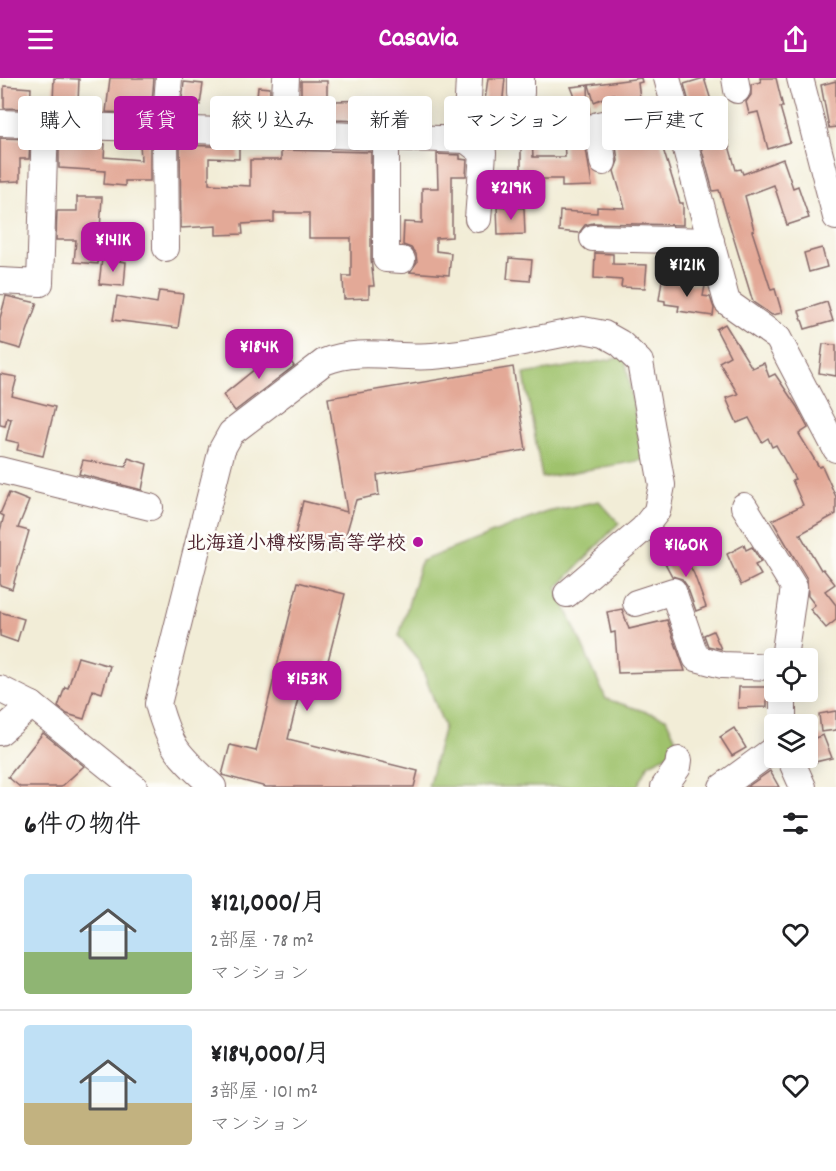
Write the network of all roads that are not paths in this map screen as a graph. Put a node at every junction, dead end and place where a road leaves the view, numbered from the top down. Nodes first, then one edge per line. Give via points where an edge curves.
1 (169, 78) edge
2 (286, 78) edge
3 (469, 78) edge
4 (667, 78) edge
5 (800, 78) edge
6 (168, 96) edge
7 (285, 96) edge
8 (468, 96) edge
9 (672, 96) edge
10 (0, 123) edge
11 (18, 123) edge
12 (602, 123) edge
13 (44, 150) edge
14 (165, 150) edge
15 (386, 150) edge
16 (479, 150) edge
17 (687, 150) edge
18 (603, 162) dead end
19 (836, 217) edge
20 (478, 219) dead end
21 (593, 238) dead end
22 (711, 240) junction
23 (166, 248) dead end
24 (402, 260) dead end
25 (0, 281) edge
26 (836, 449) edge
27 (0, 470) edge
28 (744, 506) dead end
29 (150, 507) dead end
30 (567, 594) dead end
31 (636, 603) dead end
32 (785, 648) edge
33 (764, 667) edge
34 (0, 689) edge
35 (32, 705) junction
36 (0, 732) edge
37 (764, 756) edge
38 (679, 760) dead end
39 (794, 768) edge
40 (134, 787) edge
41 (213, 787) edge
42 (664, 787) edge
43 (722, 787) edge
44 (803, 787) edge

1 - 6 street
2 - 7 street
3 - 8 street
4 - 9 street
5 - 19 street
10 - 11 street
12 - 18 street via 598,124
13 - 25 street via 40,283
14 - 23 street
15 - 24 street via 386,259
16 - 20 street via 483,153
17 - 22 street
21 - 22 street
22 - 26 street via 727,302 778,338
27 - 29 street
28 - 32 street via 794,587
30 - 41 street via 643,529 657,511 662,485 640,362 627,349 604,334 583,330 432,356 368,353 342,355 324,362 231,433 222,449 158,704 176,751
31 - 33 street via 673,591 696,658 722,665
34 - 35 street
35 - 36 street
35 - 40 street
37 - 43 street
38 - 42 street
39 - 44 street

